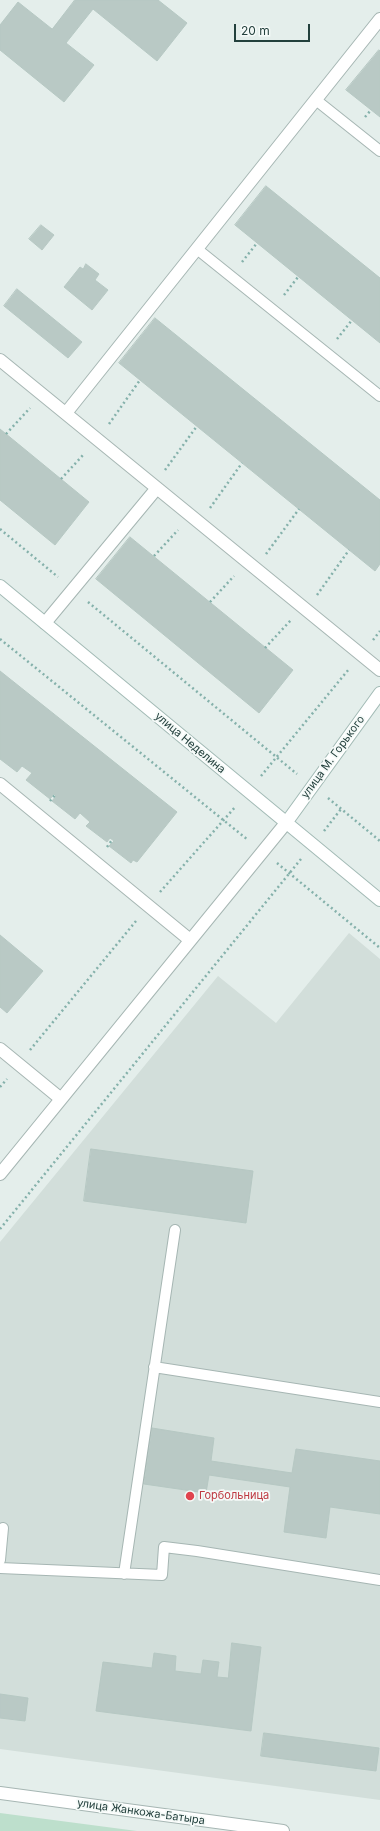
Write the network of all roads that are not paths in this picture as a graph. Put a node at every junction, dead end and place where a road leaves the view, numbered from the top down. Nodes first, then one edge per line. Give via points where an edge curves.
1 (380, 19) edge
2 (316, 100) junction
3 (380, 151) edge
4 (197, 249) junction
5 (0, 360) edge
6 (380, 396) edge
7 (66, 413) junction
8 (156, 487) junction
9 (0, 586) edge
10 (45, 623) junction
11 (380, 670) edge
12 (380, 693) edge
13 (0, 784) edge
14 (286, 823) junction
15 (380, 900) edge
16 (190, 940) junction
17 (0, 1049) edge
18 (61, 1099) junction
19 (0, 1174) edge
20 (175, 1230) dead end
21 (154, 1367) junction
22 (380, 1402) edge
23 (3, 1528) dead end
24 (0, 1560) edge
25 (0, 1568) edge
26 (124, 1574) junction
27 (380, 1580) edge
28 (0, 1792) edge
29 (283, 1831) edge

1 - 2 street
2 - 3 lane
2 - 4 street
4 - 6 lane
4 - 7 street
5 - 7 street
7 - 8 street
8 - 10 street
8 - 11 street
9 - 10 street, улица Неделина
10 - 14 street, улица Неделина
12 - 14 street, улица М. Горького
13 - 16 street
14 - 15 street, улица Неделина
14 - 16 street, улица М. Горького
16 - 18 street, улица М. Горького
17 - 18 street
18 - 19 street, улица М. Горького
20 - 21 lane
21 - 22 lane
21 - 26 lane
23 - 24 lane
25 - 26 lane
26 - 27 lane via 162,1575 164,1547
28 - 29 street, улица Жанкожа-Батыра

